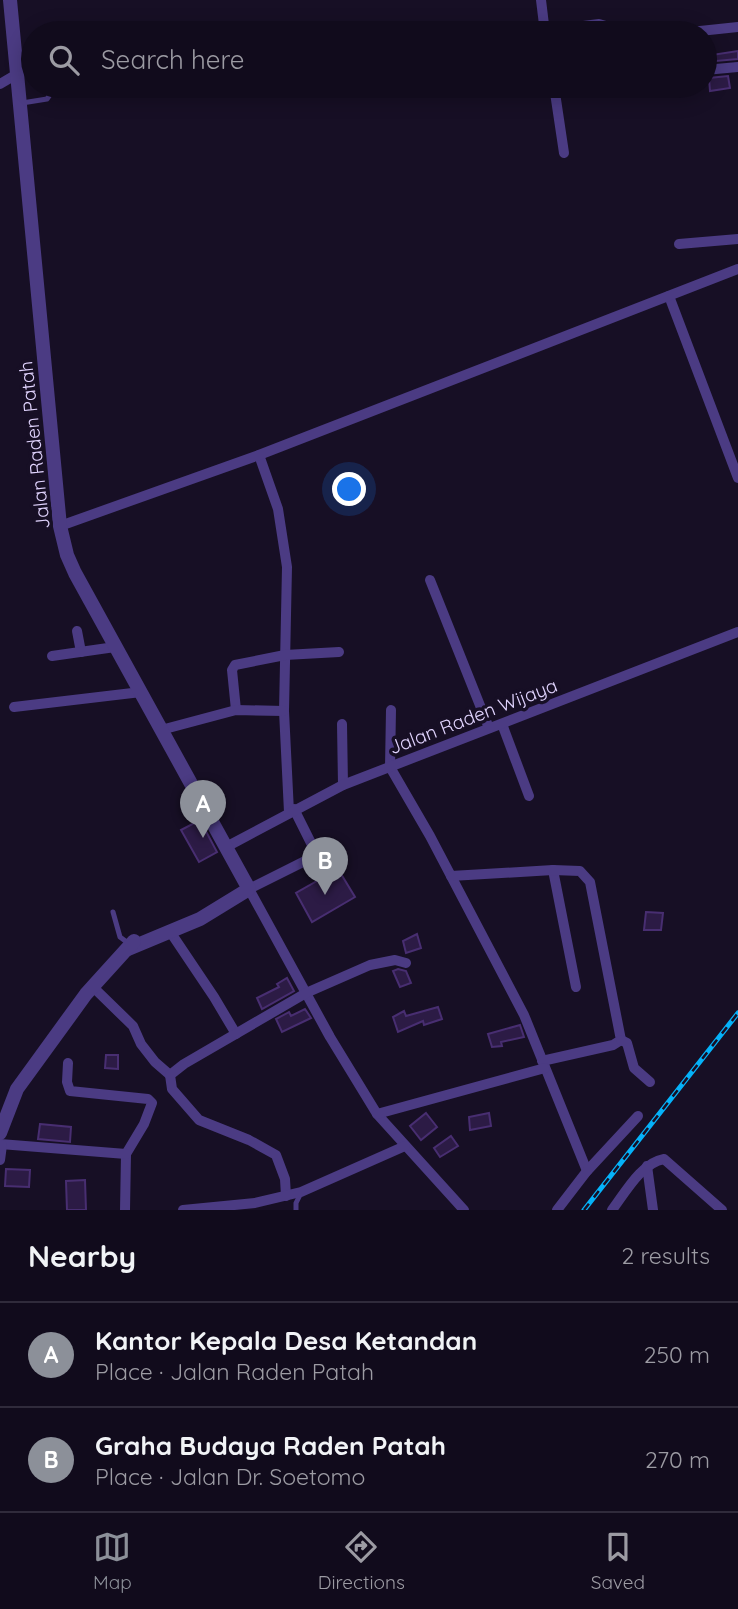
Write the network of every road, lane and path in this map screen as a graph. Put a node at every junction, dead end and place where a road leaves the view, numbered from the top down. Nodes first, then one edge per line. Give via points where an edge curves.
1 (541, 0) edge
2 (7, 9) edge
3 (544, 21) edge
4 (738, 27) edge
5 (717, 29) edge
6 (738, 67) edge
7 (717, 69) edge
8 (17, 74) junction
9 (0, 84) edge
10 (48, 98) edge
11 (556, 98) edge
12 (20, 103) junction
13 (564, 153) dead end
14 (738, 239) edge
15 (679, 244) dead end
16 (738, 269) edge
17 (669, 296) junction
18 (259, 455) junction
19 (738, 478) edge
20 (60, 526) junction
21 (430, 580) dead end
22 (77, 631) dead end
23 (738, 632) edge
24 (115, 647) junction
25 (81, 652) junction
26 (339, 652) dead end
27 (285, 655) junction
28 (52, 656) dead end
29 (141, 692) junction
30 (14, 707) dead end
31 (236, 710) junction
32 (284, 710) junction
33 (391, 710) dead end
34 (502, 723) junction
35 (342, 724) dead end
36 (489, 728) junction
37 (161, 730) junction
38 (390, 767) junction
39 (343, 785) junction
40 (529, 796) dead end
41 (291, 811) junction
42 (228, 846) junction
43 (553, 870) junction
44 (451, 877) junction
45 (249, 889) junction
46 (113, 912) dead end
47 (173, 931) junction
48 (129, 947) junction
49 (406, 963) dead end
50 (93, 987) junction
51 (576, 987) dead end
52 (306, 993) junction
53 (236, 1034) junction
54 (621, 1040) junction
55 (68, 1063) dead end
56 (544, 1065) junction
57 (170, 1075) junction
58 (650, 1082) dead end
59 (377, 1114) junction
60 (638, 1116) dead end
61 (1, 1141) edge
62 (405, 1146) junction
63 (126, 1154) junction
64 (0, 1160) edge
65 (647, 1166) junction
66 (587, 1171) junction
67 (301, 1192) junction
68 (286, 1196) junction
69 (125, 1210) edge
70 (183, 1210) edge
71 (190, 1210) edge
72 (296, 1210) edge
73 (464, 1210) edge
74 (557, 1210) edge
75 (612, 1210) edge
76 (653, 1210) edge
77 (722, 1210) edge

1 - 3 street
2 - 8 street, Jalan Raden Patah
4 - 5 street
6 - 7 street
8 - 9 street
8 - 12 street, Jalan Raden Patah
10 - 12 lane
11 - 13 street
12 - 20 street, Jalan Raden Patah
14 - 15 street
16 - 17 street
17 - 18 street
17 - 19 street
18 - 20 street
18 - 27 street via 284,541
20 - 24 street, Jalan Raden Patah via 71,564
21 - 36 street
22 - 25 street
23 - 34 street, Jalan Raden Wijaya
24 - 25 street
24 - 29 street, Jalan Raden Patah
25 - 28 street
26 - 27 street
27 - 31 street via 235,665
27 - 32 street
29 - 30 street
29 - 37 street, Jalan Raden Patah
31 - 32 street
31 - 37 street
32 - 41 street
33 - 38 street
34 - 36 street, Jalan Raden Wijaya
34 - 40 street
35 - 39 street
36 - 38 street, Jalan Raden Wijaya
37 - 42 street, Jalan Raden Patah
38 - 39 street, Jalan Raden Wijaya
38 - 44 street
39 - 41 street, Jalan Raden Wijaya
41 - 42 street, Jalan Raden Wijaya
41 - 45 street via 317,855
42 - 45 street, Jalan Raden Patah
43 - 44 street
43 - 51 street
43 - 54 street via 580,871 590,882
44 - 56 street via 524,1015
45 - 47 street
45 - 52 street
46 - 48 lane via 120,937
47 - 48 street
47 - 53 street
48 - 50 street
49 - 52 street via 395,960 370,965
50 - 57 street via 133,1027 141,1044
50 - 61 street via 17,1089
52 - 53 street
52 - 59 street
53 - 57 street
54 - 56 street
54 - 58 street via 627,1043 634,1068
55 - 63 street via 70,1091 151,1101
56 - 59 street
56 - 66 street
57 - 68 street via 172,1089 200,1120 276,1155
59 - 62 street
60 - 66 street
61 - 63 street
61 - 64 street
62 - 67 street
62 - 73 street
63 - 69 street
65 - 75 street
65 - 76 street
65 - 77 street via 664,1159
66 - 74 street
67 - 68 street
67 - 72 lane
68 - 71 street
70 - 71 street

